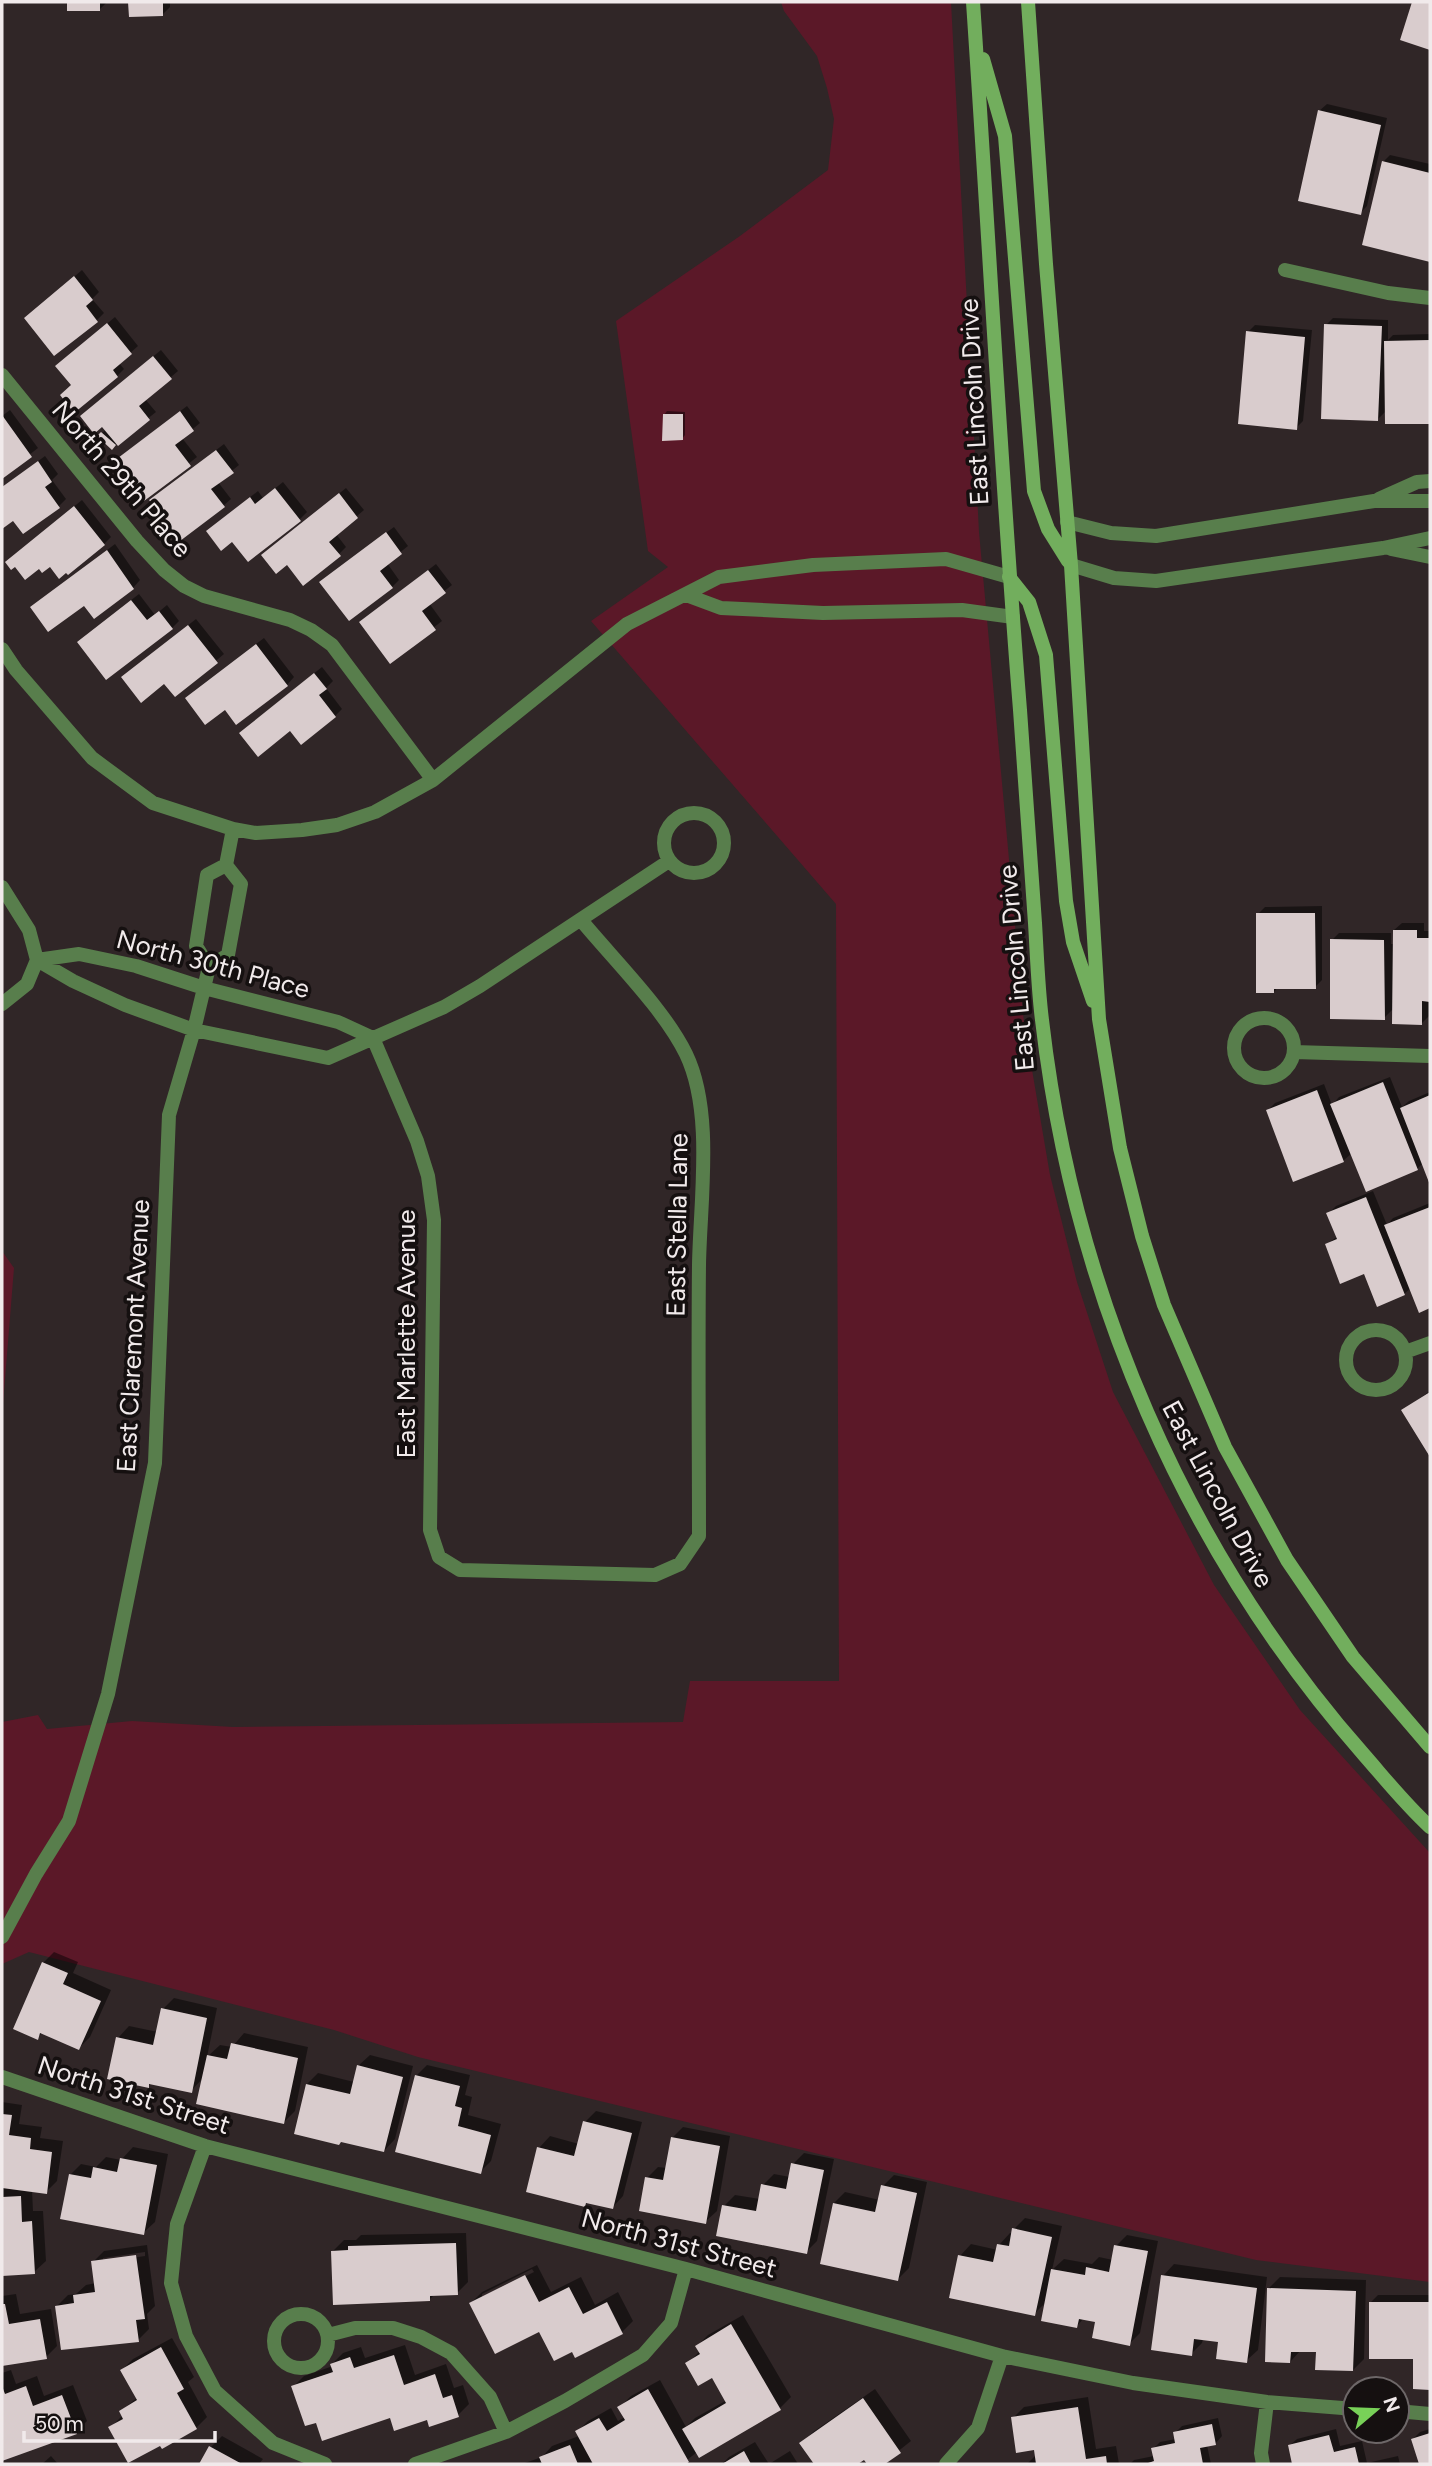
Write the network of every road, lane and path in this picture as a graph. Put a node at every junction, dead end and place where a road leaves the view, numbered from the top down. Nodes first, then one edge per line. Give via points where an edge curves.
1 (973, 2) edge
2 (1028, 2) edge
3 (975, 33) junction
4 (1285, 270) dead end
5 (1430, 298) edge
6 (2, 375) edge
7 (1430, 481) edge
8 (1374, 501) junction
9 (1430, 501) edge
10 (1067, 522) junction
11 (1430, 538) edge
12 (1383, 548) junction
13 (1430, 557) edge
14 (1071, 565) junction
15 (1009, 578) junction
16 (686, 595) junction
17 (1013, 617) junction
18 (2, 649) edge
19 (433, 780) junction
20 (233, 829) junction
21 (669, 861) junction
22 (226, 865) junction
23 (2, 887) edge
24 (581, 920) junction
25 (37, 960) junction
26 (209, 967) junction
27 (204, 988) junction
28 (2, 1004) edge
29 (1099, 1019) junction
30 (194, 1030) junction
31 (373, 1038) junction
32 (1294, 1052) junction
33 (1430, 1056) edge
34 (1430, 1343) edge
35 (1405, 1352) junction
36 (439, 1557) joint
37 (1430, 1747) edge
38 (1430, 1827) edge
39 (2, 1937) edge
40 (2, 2077) edge
41 (205, 2146) junction
42 (686, 2269) junction
43 (328, 2334) dead end
44 (1002, 2356) junction
45 (1267, 2402) junction
46 (1341, 2408) edge
47 (1411, 2412) edge
48 (1430, 2414) edge
49 (506, 2432) junction
50 (325, 2464) edge
51 (415, 2464) edge
52 (946, 2464) edge
53 (1263, 2464) edge

1 - 3 main road, East Lincoln Drive
2 - 10 main road, East Lincoln Drive
3 - 14 main road via 1005,136 1034,491 1048,529
3 - 15 main road, East Lincoln Drive
4 - 5 street
6 - 19 street, North 29th Place via 164,570 204,596 290,620 332,645
7 - 8 street
8 - 9 street
8 - 10 street via 1156,536 1111,533
10 - 14 main road, East Lincoln Drive
11 - 12 street
12 - 13 street
12 - 14 street via 1156,581 1114,578
14 - 29 main road, East Lincoln Drive
15 - 16 street via 946,559 813,565 719,576
15 - 17 main road, East Lincoln Drive
15 - 29 main road via 1029,602 1046,655 1066,901 1073,942
16 - 17 street via 721,608 823,613 962,610
16 - 19 street via 627,624
17 - 38 main road, East Lincoln Drive via 1042,1019 1071,1188 1106,1307 1172,1470 1229,1572 1326,1713
18 - 20 street via 92,758 153,803
19 - 20 street via 374,812 337,825 256,833
20 - 22 street
21 - 21 street via 684,873 712,868 723,853 718,824 710,817 690,813 671,822 663,841
21 - 24 street
22 - 26 street via 207,875 200,911 195,946
22 - 26 street, East Claremont Avenue via 241,884 228,955
23 - 25 street via 29,930
24 - 31 street via 443,1007
24 - 36 street, East Stella Lane via 654,1006 685,1053 696,1082 703,1121 699,1536 680,1564 655,1575 460,1570
25 - 27 street, North 30th Place via 79,954
25 - 28 street via 27,984
25 - 30 street via 115,1000
26 - 27 street, East Claremont Avenue
27 - 30 street, East Claremont Avenue
27 - 31 street, North 30th Place via 338,1022
29 - 37 main road, East Lincoln Drive via 1120,1148 1142,1236 1164,1305 1225,1447 1287,1560 1353,1657
30 - 31 street via 328,1058
30 - 39 street, East Claremont Avenue via 169,1115 155,1463 108,1694 69,1821
31 - 36 street, East Marlette Avenue via 417,1141 434,1220 430,1530
32 - 32 street via 1283,1025 1265,1018 1246,1023 1234,1039 1235,1058 1253,1077 1280,1074
32 - 33 street
34 - 35 street
35 - 35 street via 1392,1335 1372,1330 1354,1339 1346,1369 1365,1389 1384,1390 1404,1371
40 - 41 street, North 31st Street
41 - 42 street, North 31st Street
41 - 50 street via 177,2224 171,2283 186,2336 215,2391 273,2443
42 - 44 street, North 31st Street
42 - 49 street via 671,2323 643,2355
43 - 49 street via 393,2328 451,2353 491,2397
44 - 45 street, North 31st Street via 1133,2383
44 - 52 street via 978,2428
45 - 46 street, North 31st Street
45 - 53 street
47 - 48 street
49 - 51 street

